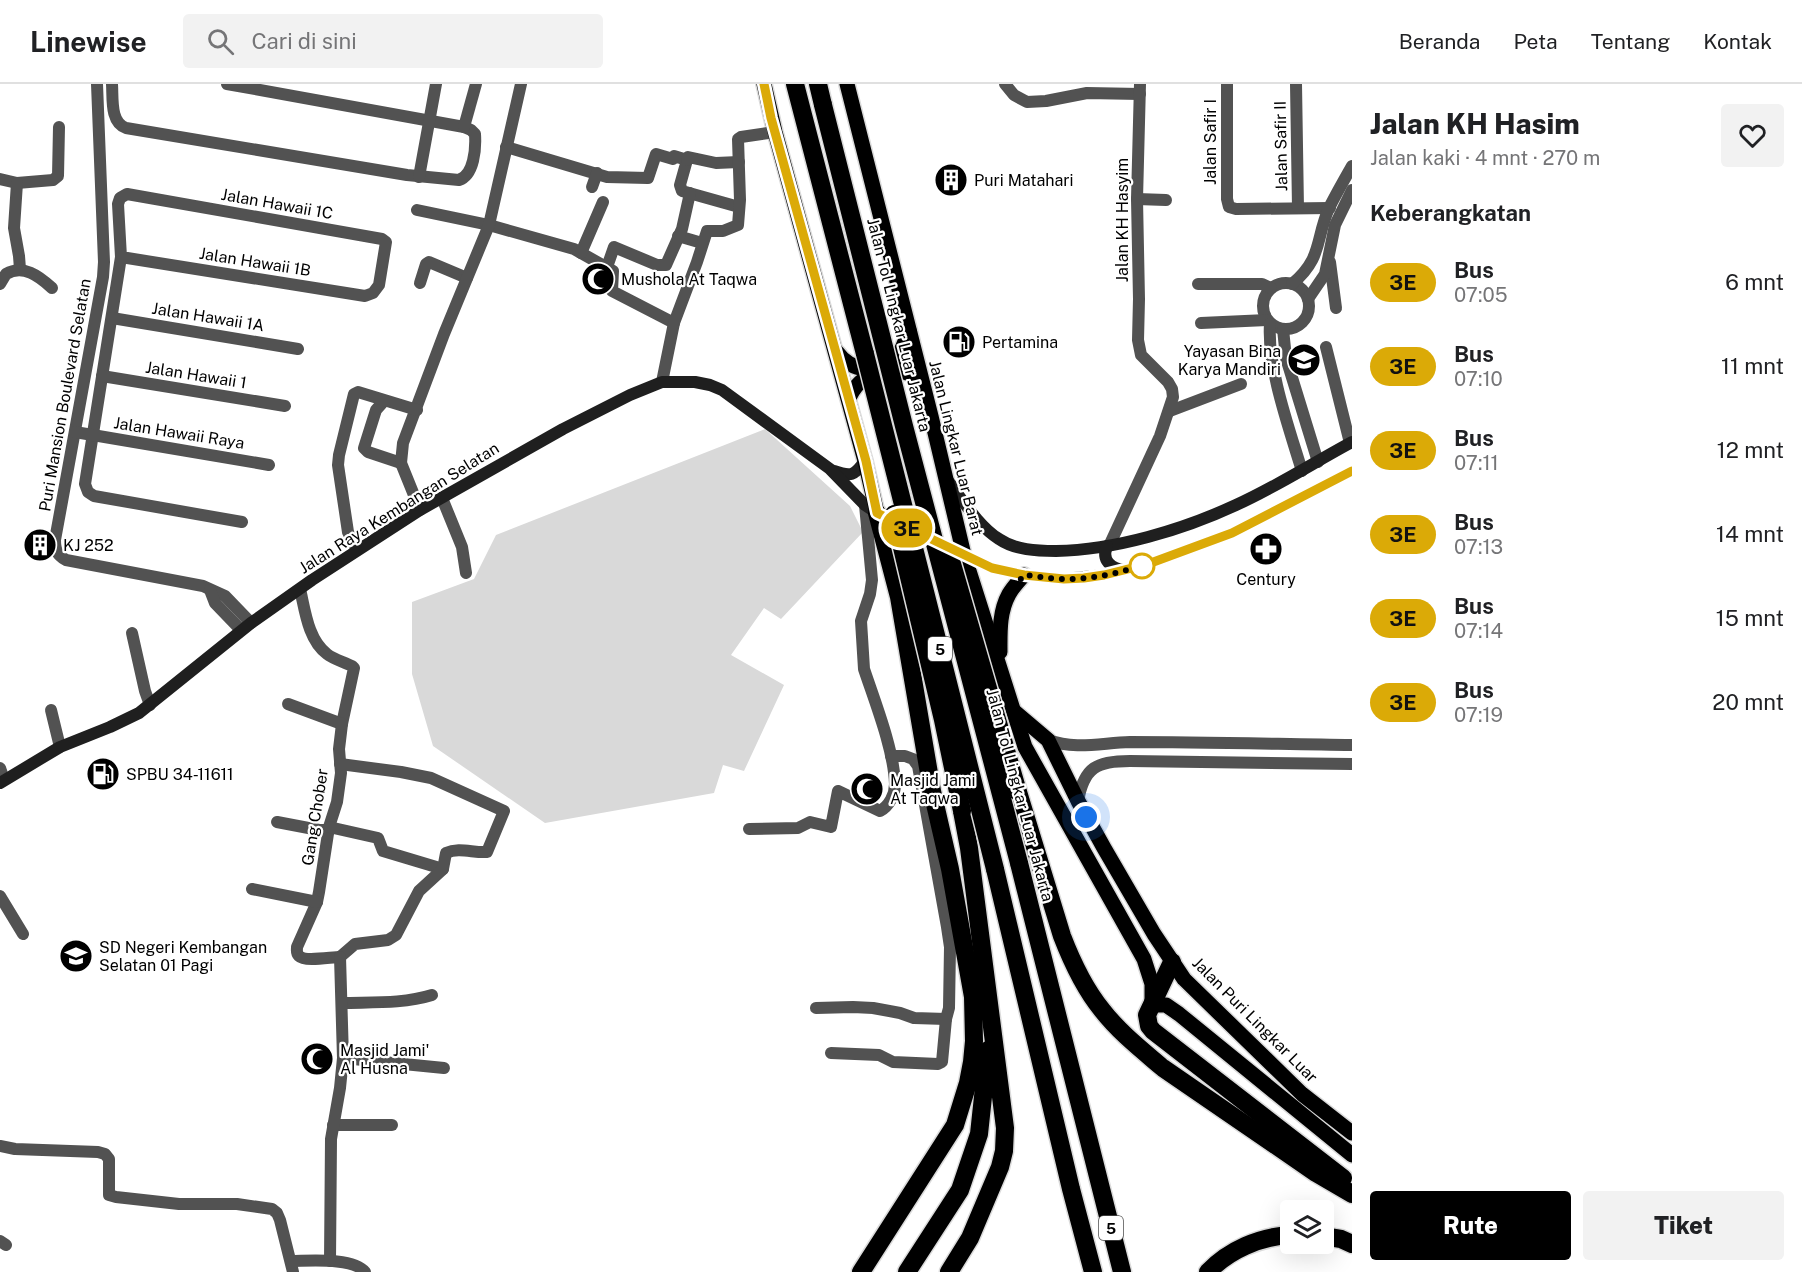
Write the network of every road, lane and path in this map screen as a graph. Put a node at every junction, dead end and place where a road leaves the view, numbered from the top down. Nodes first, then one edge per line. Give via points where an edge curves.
1 (97, 84) edge
2 (112, 84) edge
3 (227, 84) edge
4 (436, 84) edge
5 (476, 84) edge
6 (521, 84) edge
7 (764, 84) edge
8 (795, 84) edge
9 (818, 84) edge
10 (847, 84) edge
11 (1005, 84) edge
12 (1227, 84) edge
13 (1296, 84) edge
14 (1140, 89) edge
15 (430, 119) junction
16 (59, 127) dead end
17 (464, 127) junction
18 (775, 132) junction
19 (506, 147) junction
20 (687, 160) junction
21 (739, 162) junction
22 (1352, 166) edge
23 (597, 173) junction
24 (419, 177) junction
25 (0, 179) edge
26 (17, 183) junction
27 (592, 187) dead end
28 (1352, 190) edge
29 (690, 193) junction
30 (1137, 199) junction
31 (1166, 200) dead end
32 (603, 202) dead end
33 (740, 207) junction
34 (1298, 208) junction
35 (1330, 208) junction
36 (417, 210) dead end
37 (489, 225) junction
38 (678, 236) junction
39 (702, 243) junction
40 (1329, 252) junction
41 (581, 254) junction
42 (121, 257) junction
43 (607, 267) junction
44 (20, 269) junction
45 (467, 278) junction
46 (420, 283) dead end
47 (0, 284) edge
48 (1198, 284) dead end
49 (1292, 284) junction
50 (379, 285) joint
51 (52, 288) dead end
52 (1271, 288) junction
53 (1308, 299) junction
54 (1336, 308) dead end
55 (112, 318) junction
56 (1269, 322) junction
57 (674, 323) junction
58 (1201, 323) dead end
59 (1283, 329) junction
60 (909, 330) junction
61 (1326, 347) dead end
62 (298, 349) dead end
63 (836, 350) junction
64 (102, 376) junction
65 (662, 382) junction
66 (844, 382) junction
67 (1241, 384) dead end
68 (923, 388) junction
69 (384, 400) junction
70 (285, 406) dead end
71 (851, 408) junction
72 (417, 410) junction
73 (1170, 411) junction
74 (904, 426) junction
75 (885, 429) junction
76 (84, 434) junction
77 (1351, 443) edge
78 (866, 461) junction
79 (1318, 462) junction
80 (401, 464) junction
81 (269, 465) dead end
82 (830, 469) junction
83 (1302, 471) junction
84 (1352, 471) edge
85 (945, 478) junction
86 (442, 498) junction
87 (871, 509) junction
88 (420, 510) junction
89 (242, 522) dead end
90 (957, 526) junction
91 (940, 544) junction
92 (1108, 546) junction
93 (357, 550) junction
94 (964, 555) junction
95 (1126, 570) junction
96 (466, 573) dead end
97 (1024, 575) junction
98 (300, 589) junction
99 (246, 627) junction
100 (132, 633) dead end
101 (1001, 667) junction
102 (288, 704) dead end
103 (150, 705) junction
104 (51, 710) dead end
105 (1015, 712) junction
106 (342, 724) junction
107 (1048, 740) junction
108 (1352, 746) edge
109 (60, 747) junction
110 (891, 756) junction
111 (340, 764) junction
112 (1352, 764) edge
113 (1, 777) edge
114 (1078, 801) junction
115 (277, 822) dead end
116 (329, 828) junction
117 (749, 829) dead end
118 (443, 868) junction
119 (252, 889) dead end
120 (0, 896) edge
121 (317, 902) junction
122 (23, 934) dead end
123 (340, 957) junction
124 (1172, 962) junction
125 (432, 995) dead end
126 (1206, 1002) junction
127 (342, 1003) junction
128 (1152, 1005) junction
129 (816, 1008) dead end
130 (946, 1019) junction
131 (1186, 1020) junction
132 (993, 1035) junction
133 (831, 1053) dead end
134 (343, 1058) junction
135 (444, 1068) dead end
136 (333, 1125) junction
137 (392, 1125) dead end
138 (1352, 1133) edge
139 (0, 1146) edge
140 (1352, 1155) edge
141 (1352, 1185) edge
142 (1352, 1194) edge
143 (1280, 1236) edge
144 (1334, 1238) edge
145 (1352, 1244) edge
146 (330, 1261) junction
147 (293, 1269) edge
148 (365, 1272) edge
149 (861, 1272) edge
150 (907, 1272) edge
151 (949, 1272) edge
152 (1093, 1272) edge
153 (1122, 1272) edge
154 (1208, 1272) edge

1 - 76 street, Puri Mansion Boulevard Selatan via 104,262
2 - 24 street via 114,114 126,128
3 - 15 street
4 - 15 street
5 - 17 street
6 - 19 street
7 - 18 main road
8 - 75 highway, 5, bridge
9 - 74 highway, Jalan Tol Lingkar Luar Jakarta / 5, bridge
10 - 60 main road, Jalan Lingkar Luar Barat
11 - 14 street via 1027,102
12 - 34 street, Jalan Safir I via 1229,207
13 - 34 street, Jalan Safir II
14 - 30 street, Jalan KH Hasyim
15 - 17 street
15 - 24 street
16 - 26 street via 58,176 53,180
17 - 24 street via 471,130 476,141 466,178
18 - 21 street via 741,136
18 - 63 main road
19 - 23 street
19 - 37 street
20 - 21 street via 688,157 716,163
20 - 23 street via 657,154 648,178 607,177
20 - 29 street via 680,185 682,191
21 - 33 street
22 - 35 street
23 - 27 street
25 - 26 street
26 - 44 street via 14,228
28 - 40 street via 1335,225
29 - 33 street
29 - 38 street
30 - 31 street
30 - 73 street, Jalan KH Hasyim via 1138,340 1141,355 1172,389
32 - 41 street
33 - 39 street via 738,225 723,231 707,231
34 - 35 street, Jalan Safir I
35 - 49 street via 1313,261
36 - 37 street
37 - 41 street
37 - 45 street
38 - 39 street
38 - 43 street via 666,265 614,247
39 - 57 street
40 - 53 street via 1325,274
40 - 54 street
41 - 43 street
42 - 50 street, Jalan Hawaii 1B via 366,296
42 - 50 street, Jalan Hawaii 1C via 117,204 127,194 382,238 386,242
42 - 55 street
43 - 57 street via 614,274 612,291
44 - 47 street via 6,274
44 - 51 street via 43,279
45 - 46 street via 429,262
45 - 72 street
48 - 52 street via 1262,284
49 - 52 street
49 - 53 street via 1305,292
52 - 56 street via 1263,303
53 - 59 street via 1309,308 1301,324
55 - 62 street, Jalan Hawaii 1A
55 - 64 street
56 - 58 street
56 - 59 street
56 - 83 street via 1276,374
57 - 65 street
59 - 79 street via 1286,358
60 - 63 main road via 899,354 881,367 859,368 846,362
60 - 68 main road, Jalan Lingkar Luar Barat
61 - 77 street
63 - 66 main road
64 - 70 street, Jalan Hawaii 1
64 - 76 street
65 - 82 main road, Jalan Raya Kembangan Selatan via 695,382 722,390
65 - 86 main road, Jalan Raya Kembangan Selatan via 563,429
66 - 68 main road via 850,396 865,377 897,370 908,373
66 - 71 main road
67 - 73 street
68 - 71 main road via 909,379 876,380 857,395
68 - 85 main road, Jalan Lingkar Luar Barat
69 - 72 street
69 - 80 street via 376,410 364,448
69 - 93 street via 356,392 338,465 348,532
71 - 78 main road
72 - 80 street via 403,443
73 - 92 street
74 - 142 highway, bridge via 936,507 1066,947 1083,981 1102,1010 1171,1074
74 - 153 highway, Jalan Tol Lingkar Luar Jakarta / 5, bridge
75 - 132 highway, bridge via 895,520 969,848
75 - 152 highway, 5, bridge
76 - 81 street, Jalan Hawaii Raya
76 - 89 street via 85,484 94,496
76 - 99 street, Puri Mansion Boulevard Selatan via 55,540 59,556 202,585 210,590 215,603
77 - 79 main road
78 - 82 main road via 851,475
78 - 87 main road
79 - 83 main road
80 - 88 street
82 - 87 main road, Jalan Raya Kembangan Selatan
83 - 92 main road via 1192,523
84 - 95 main road, Jalan Raya Kembangan Selatan via 1232,533
85 - 90 main road, Jalan Lingkar Luar Barat
85 - 92 main road via 988,530 1018,548 1065,551
86 - 88 main road, Jalan Raya Kembangan Selatan
86 - 96 street via 462,547
87 - 91 main road, Jalan Raya Kembangan Selatan
87 - 110 street via 872,580 861,621 862,654
87 - 149 highway via 898,597 973,997 974,1041 968,1083 955,1125
88 - 93 main road, Jalan Raya Kembangan Selatan
90 - 91 main road via 950,539
90 - 94 main road, Jalan Lingkar Luar Barat
91 - 94 main road, Jalan Raya Kembangan Selatan
92 - 95 main road via 1105,558 1110,565
93 - 98 main road, Jalan Raya Kembangan Selatan
94 - 97 main road, Jalan Raya Kembangan Selatan via 992,568
94 - 101 main road, Jalan Lingkar Luar Barat
95 - 97 main road, Jalan Raya Kembangan Selatan via 1064,579
97 - 101 main road via 1003,608 999,631
98 - 99 main road, Jalan Raya Kembangan Selatan
98 - 106 street, Gang Chober via 318,644 327,654 354,668
99 - 103 main road, Jalan Raya Kembangan Selatan
100 - 103 street
101 - 105 main road, Jalan Lingkar Luar Barat
102 - 106 street
103 - 109 main road, Jalan Raya Kembangan Selatan via 110,727
104 - 109 street
105 - 107 main road, Jalan Puri Lingkar Luar
105 - 128 main road via 1025,747 1144,959 1152,984
106 - 111 street, Gang Chober
107 - 108 street via 1063,746 1130,742
107 - 114 main road, Jalan Puri Lingkar Luar
109 - 113 main road, Jalan Raya Kembangan Selatan
110 - 117 street via 895,784 888,806 882,810 838,791 831,827 810,822 798,828
110 - 130 street via 914,759 918,766 950,947
111 - 116 street, Gang Chober via 337,802
111 - 118 street via 430,778 504,811 487,852 448,851
112 - 114 street via 1105,763 1083,779
114 - 124 main road, Jalan Puri Lingkar Luar
115 - 116 street via 319,830
116 - 118 street via 378,838 383,851
116 - 121 street, Gang Chober
118 - 123 street via 419,891 396,935 388,940 355,944
119 - 121 street
120 - 122 street
121 - 123 street, Gang Chober via 298,941 297,953 306,959
123 - 127 street
124 - 126 main road, Jalan Puri Lingkar Luar
124 - 128 highway
125 - 127 street via 400,1001
126 - 131 main road
126 - 138 main road, Jalan Puri Lingkar Luar via 1302,1094
127 - 134 street
128 - 131 main road via 1166,1005
128 - 141 highway via 1147,1020 1153,1031
129 - 130 street via 873,1008 914,1018
130 - 133 street via 941,1064
131 - 140 main road
132 - 150 highway via 979,1134 960,1190
132 - 151 highway via 1005,1128 1004,1151 970,1238
134 - 135 street
134 - 136 street
136 - 137 street
136 - 146 street
139 - 147 street via 105,1154 109,1159 109,1195 116,1197 272,1209 277,1213
143 - 154 highway via 1247,1245
144 - 145 highway
146 - 147 street
146 - 148 street via 355,1265

